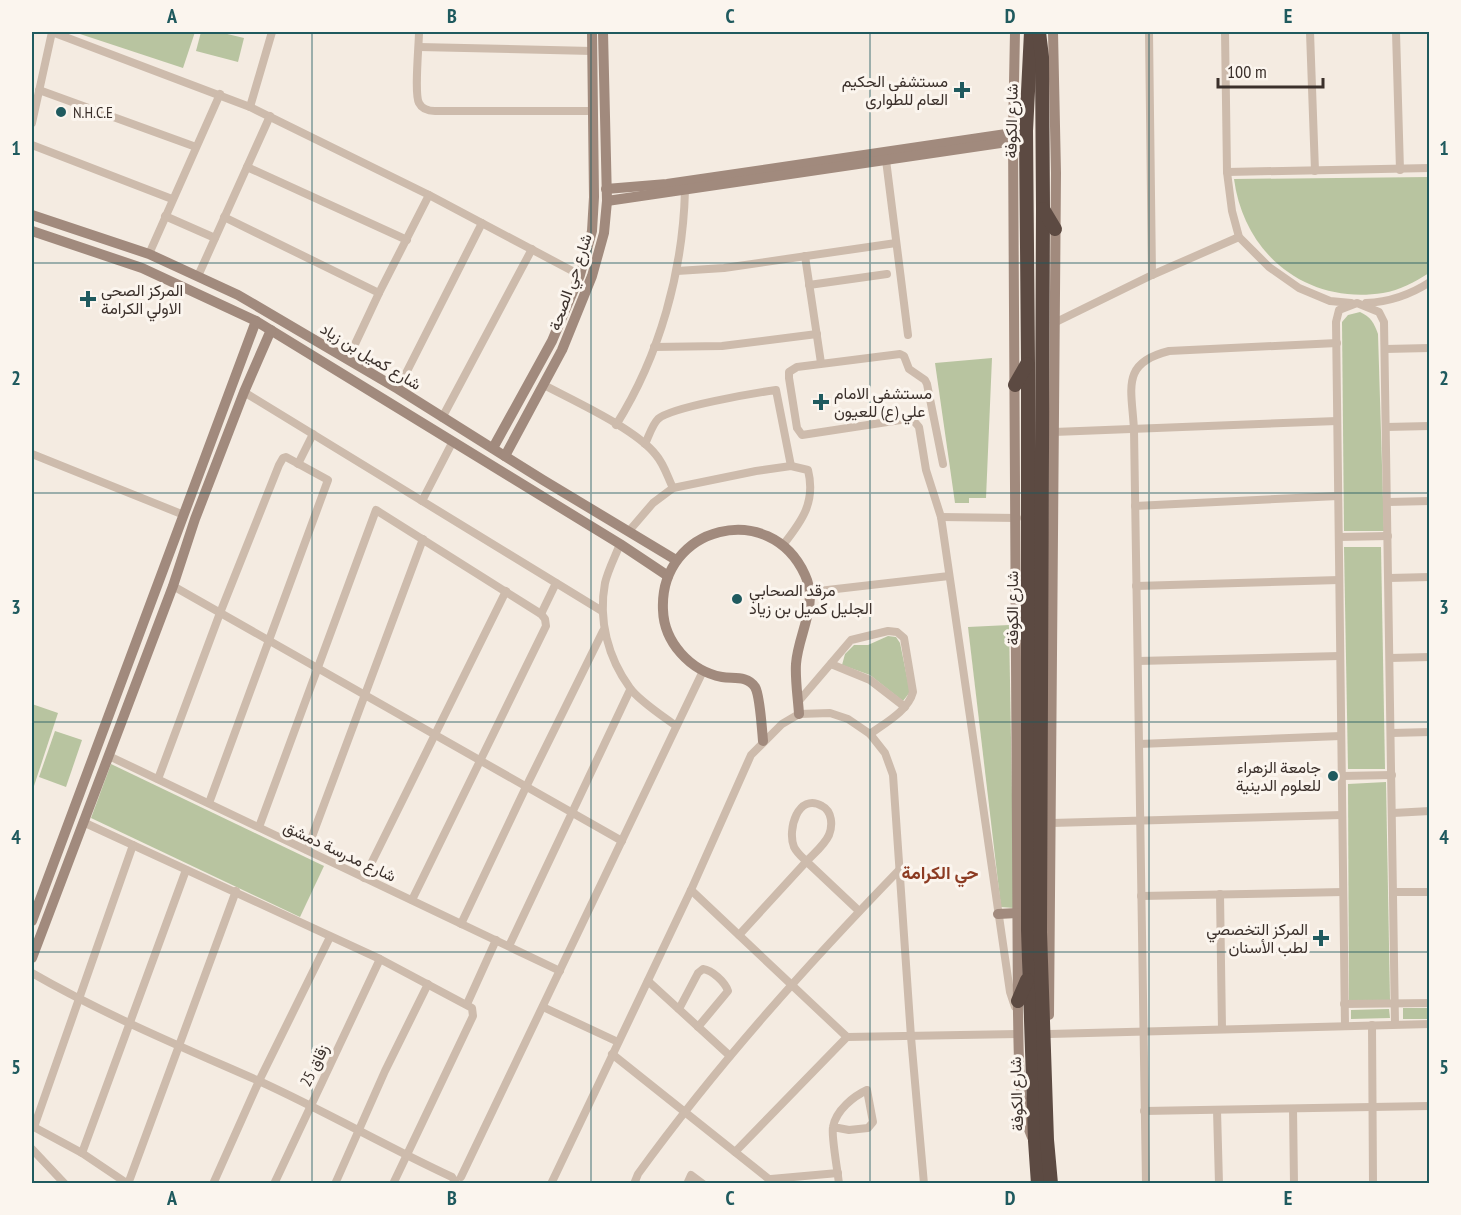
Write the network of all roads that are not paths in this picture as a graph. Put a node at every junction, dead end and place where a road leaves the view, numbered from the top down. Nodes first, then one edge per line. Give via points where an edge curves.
1 (52, 32) edge
2 (272, 32) edge
3 (419, 32) edge
4 (592, 32) edge
5 (603, 32) edge
6 (1015, 32) edge
7 (1024, 32) edge
8 (1030, 32) edge
9 (1039, 32) edge
10 (1047, 32) edge
11 (1053, 32) edge
12 (1149, 32) edge
13 (1225, 32) edge
14 (1310, 32) edge
15 (1396, 32) edge
16 (419, 47) junction
17 (592, 51) junction
18 (1035, 58) junction
19 (39, 90) junction
20 (220, 94) junction
21 (250, 107) junction
22 (593, 111) junction
23 (270, 117) junction
24 (32, 123) edge
25 (1014, 137) junction
26 (32, 145) edge
27 (196, 147) junction
28 (886, 160) junction
29 (247, 167) junction
30 (1430, 168) edge
31 (1400, 170) junction
32 (1314, 171) junction
33 (1227, 172) junction
34 (662, 188) junction
35 (685, 190) junction
36 (429, 195) junction
37 (606, 195) junction
38 (172, 198) junction
39 (1043, 209) junction
40 (32, 216) edge
41 (165, 216) junction
42 (224, 217) junction
43 (482, 223) junction
44 (1055, 230) junction
45 (32, 231) edge
46 (1239, 237) junction
47 (215, 238) junction
48 (407, 240) junction
49 (896, 243) junction
50 (532, 249) junction
51 (148, 254) junction
52 (805, 256) junction
53 (677, 271) junction
54 (193, 274) junction
55 (580, 274) junction
56 (887, 274) dead end
57 (1152, 275) junction
58 (1430, 282) edge
59 (180, 285) junction
60 (217, 285) junction
61 (809, 285) junction
62 (379, 293) junction
63 (210, 300) junction
64 (1357, 303) junction
65 (256, 321) junction
66 (1054, 323) junction
67 (271, 330) junction
68 (817, 334) junction
69 (908, 335) dead end
70 (552, 341) junction
71 (1336, 344) junction
72 (654, 346) junction
73 (1430, 348) edge
74 (1385, 349) junction
75 (562, 350) junction
76 (348, 359) junction
77 (542, 360) junction
78 (1028, 362) junction
79 (821, 363) junction
80 (554, 367) junction
81 (1041, 383) junction
82 (544, 385) junction
83 (1015, 385) junction
84 (398, 389) junction
85 (244, 392) junction
86 (1054, 406) junction
87 (442, 418) junction
88 (1338, 421) junction
89 (616, 425) junction
90 (1430, 426) edge
91 (1386, 427) junction
92 (1134, 430) junction
93 (1054, 432) junction
94 (313, 434) junction
95 (452, 443) junction
96 (645, 444) junction
97 (493, 448) junction
98 (32, 454) edge
99 (506, 456) junction
100 (298, 464) junction
101 (943, 464) dead end
102 (791, 466) junction
103 (543, 480) junction
104 (674, 488) junction
105 (533, 492) junction
106 (565, 494) junction
107 (1338, 496) junction
108 (422, 501) junction
109 (1430, 501) edge
110 (1388, 502) junction
111 (556, 506) junction
112 (1135, 506) junction
113 (184, 515) junction
114 (941, 517) junction
115 (1017, 518) junction
116 (195, 519) junction
117 (629, 531) junction
118 (1388, 536) junction
119 (1339, 537) junction
120 (423, 539) junction
121 (620, 544) junction
122 (783, 545) junction
123 (676, 560) junction
124 (668, 576) junction
125 (949, 576) junction
126 (1430, 577) edge
127 (1389, 578) junction
128 (1339, 580) junction
129 (556, 583) junction
130 (173, 586) junction
131 (1136, 586) junction
132 (506, 591) junction
133 (810, 592) junction
134 (602, 611) junction
135 (220, 613) junction
136 (541, 614) junction
137 (603, 631) junction
138 (269, 641) junction
139 (1340, 656) junction
140 (1430, 657) edge
141 (1390, 658) junction
142 (1138, 661) junction
143 (831, 664) junction
144 (317, 668) junction
145 (703, 671) junction
146 (630, 690) junction
147 (365, 695) junction
148 (798, 702) junction
149 (905, 707) junction
150 (799, 714) junction
151 (1017, 715) junction
152 (676, 726) junction
153 (1430, 732) edge
154 (1040, 733) junction
155 (1391, 733) junction
156 (870, 734) junction
157 (435, 735) junction
158 (1341, 736) junction
159 (763, 741) junction
160 (1139, 744) junction
161 (109, 756) junction
162 (479, 760) junction
163 (1392, 775) junction
164 (1342, 776) junction
165 (158, 779) junction
166 (526, 787) junction
167 (209, 803) junction
168 (1430, 811) edge
169 (571, 813) junction
170 (1393, 813) junction
171 (1342, 815) junction
172 (1140, 820) junction
173 (83, 822) junction
174 (1051, 823) junction
175 (259, 827) junction
176 (622, 842) junction
177 (133, 845) junction
178 (307, 850) junction
179 (806, 861) junction
180 (901, 868) junction
181 (186, 870) junction
182 (364, 878) junction
183 (691, 890) junction
184 (236, 891) junction
185 (1343, 892) junction
186 (1394, 892) junction
187 (1430, 892) edge
188 (1220, 894) junction
189 (1141, 896) junction
190 (412, 900) junction
191 (36, 908) junction
192 (859, 911) junction
193 (1017, 913) junction
194 (48, 914) junction
195 (998, 914) junction
196 (1050, 914) junction
197 (32, 921) edge
198 (461, 924) junction
199 (36, 931) edge
200 (1040, 932) junction
201 (739, 935) junction
202 (330, 937) junction
203 (496, 940) junction
204 (509, 946) junction
205 (32, 958) edge
206 (380, 959) junction
207 (560, 971) junction
208 (32, 973) edge
209 (1029, 975) junction
210 (648, 981) junction
211 (428, 984) junction
212 (792, 985) junction
213 (78, 999) junction
214 (1395, 1002) junction
215 (1430, 1003) edge
216 (467, 1004) junction
217 (1344, 1004) junction
218 (543, 1007) junction
219 (1018, 1007) junction
220 (679, 1009) junction
221 (129, 1024) junction
222 (1395, 1024) junction
223 (1430, 1024) edge
224 (1372, 1025) junction
225 (1345, 1026) junction
226 (698, 1027) junction
227 (1222, 1029) junction
228 (1143, 1032) junction
229 (1018, 1034) junction
230 (1049, 1034) junction
231 (847, 1037) junction
232 (911, 1037) junction
233 (618, 1042) junction
234 (178, 1047) junction
235 (612, 1054) junction
236 (730, 1056) junction
237 (260, 1081) junction
238 (310, 1105) junction
239 (1430, 1106) edge
240 (1373, 1107) junction
241 (1293, 1108) junction
242 (1217, 1110) junction
243 (682, 1112) junction
244 (1144, 1112) junction
245 (33, 1127) edge
246 (833, 1127) junction
247 (359, 1132) junction
248 (1041, 1141) junction
249 (32, 1149) edge
250 (735, 1152) junction
251 (82, 1153) junction
252 (406, 1156) junction
253 (838, 1173) junction
254 (459, 1180) edge
255 (773, 1181) edge
256 (65, 1182) edge
257 (128, 1184) edge
258 (213, 1184) edge
259 (274, 1184) edge
260 (335, 1184) edge
261 (393, 1184) edge
262 (551, 1184) edge
263 (634, 1184) edge
264 (687, 1184) edge
265 (703, 1184) edge
266 (839, 1184) edge
267 (924, 1184) edge
268 (1038, 1184) edge
269 (1051, 1184) edge
270 (1146, 1184) edge
271 (1219, 1184) edge
272 (1294, 1184) edge
273 (1374, 1184) edge

1 - 19 street
1 - 20 street
2 - 21 street
3 - 16 street
4 - 17 main road, شارع حي الصحة
5 - 37 main road, شارع حي الصحة
6 - 25 main road
7 - 18 highway
8 - 18 highway, شارع الكوفة
9 - 18 highway, شارع الكوفة
10 - 18 highway
11 - 44 main road
12 - 57 street
13 - 33 street
14 - 32 street
15 - 31 street
16 - 17 street
16 - 22 street via 417,100 424,109
17 - 22 main road, شارع حي الصحة
18 - 39 highway, شارع الكوفة
18 - 78 highway, شارع الكوفة via 1026,142
19 - 24 street
19 - 27 street
20 - 21 street
20 - 27 street
21 - 23 street
22 - 55 main road, شارع حي الصحة via 593,220
23 - 29 street
23 - 36 street
25 - 28 main road
25 - 34 main road
25 - 83 main road
26 - 38 street
27 - 38 street
28 - 35 main road
28 - 49 street
29 - 42 street
29 - 48 street
30 - 31 street
31 - 32 street
32 - 33 street
33 - 46 street
34 - 35 main road
34 - 37 main road
35 - 53 street
36 - 43 street
36 - 48 street
37 - 75 main road, شارع حي الصحة via 604,233 592,276
38 - 41 street
39 - 44 highway
39 - 81 highway, شارع الكوفة
40 - 51 main road, شارع كميل بن زياد
41 - 47 street
41 - 51 street
42 - 47 street
42 - 62 street
43 - 50 street
43 - 84 street
44 - 66 main road
45 - 59 main road, شارع كميل بن زياد
46 - 57 street
46 - 64 street via 1269,267 1299,288 1330,301
47 - 54 street
48 - 62 street
49 - 52 street
49 - 69 street
50 - 55 street
50 - 87 street
51 - 54 main road, شارع كميل بن زياد
52 - 53 street
52 - 61 street
53 - 72 street
54 - 59 main road
54 - 60 main road, شارع كميل بن زياد
55 - 70 main road, شارع حي الصحة
56 - 61 street
57 - 66 street
58 - 64 street via 1396,298
59 - 63 main road, شارع كميل بن زياد
60 - 63 main road
60 - 76 main road, شارع كميل بن زياد
61 - 68 street
62 - 76 street
63 - 65 main road, شارع كميل بن زياد
64 - 71 street via 1336,315
64 - 74 street via 1383,316
65 - 67 main road, شارع كميل بن زياد
65 - 113 main road
66 - 86 main road
67 - 85 main road
67 - 95 main road, شارع كميل بن زياد
68 - 72 street via 722,346
68 - 79 street
70 - 75 main road via 554,349
70 - 77 main road, شارع حي الصحة
71 - 88 street
71 - 92 street via 1155,354 1143,360 1133,375
72 - 89 street via 629,405
73 - 74 street
74 - 91 street
75 - 80 main road, شارع حي الصحة
76 - 84 main road, شارع كميل بن زياد
77 - 80 main road via 552,360
77 - 97 main road, شارع حي الصحة
78 - 83 highway
78 - 154 highway, شارع الكوفة
79 - 101 street via 904,356 909,369 927,384
79 - 114 street via 794,368 788,375 798,431 808,436 913,420 919,428 926,470
80 - 82 main road, شارع حي الصحة
81 - 86 highway
81 - 154 highway, شارع الكوفة
82 - 89 street
82 - 99 main road, شارع حي الصحة
83 - 115 main road
84 - 87 main road, شارع كميل بن زياد
85 - 94 street
85 - 116 main road
86 - 93 main road
87 - 97 main road, شارع كميل بن زياد
88 - 92 street
88 - 107 street
89 - 96 street
90 - 91 street
91 - 110 street
92 - 93 street
92 - 112 street
93 - 154 main road
94 - 100 street
94 - 108 street
95 - 105 main road, شارع كميل بن زياد
95 - 108 street
96 - 102 street via 658,419 672,411 776,390
96 - 104 street via 657,456
97 - 99 main road, شارع كميل بن زياد
98 - 113 street
99 - 103 main road, شارع كميل بن زياد
100 - 135 street via 286,457 281,460
100 - 138 street via 328,480
102 - 104 street
102 - 122 street via 808,470 812,485 803,519
103 - 105 main road via 541,491
103 - 106 main road, شارع كميل بن زياد
104 - 117 street via 653,502
105 - 111 main road, شارع كميل بن زياد
106 - 111 main road via 556,495
106 - 117 main road, شارع كميل بن زياد
107 - 112 street
107 - 119 street
108 - 129 street
109 - 110 street
110 - 118 street
111 - 121 main road, شارع كميل بن زياد
112 - 131 street
113 - 116 main road
113 - 191 main road
114 - 115 street
114 - 125 street
115 - 151 main road
116 - 130 main road
117 - 123 main road, شارع كميل بن زياد
118 - 119 street
118 - 127 street
119 - 128 street
120 - 132 street
120 - 144 street via 376,510
120 - 147 street
121 - 124 main road, شارع كميل بن زياد
121 - 134 street via 605,581
122 - 123 main road via 766,535 727,530 707,535
122 - 133 main road via 797,560
123 - 124 main road
124 - 145 main road via 663,594 667,630 675,647
125 - 133 street
125 - 195 street
126 - 127 street
127 - 141 street
128 - 131 street
128 - 139 street
129 - 134 street
129 - 136 street
130 - 135 street
130 - 161 main road
131 - 142 street
132 - 136 street
132 - 157 street
133 - 148 main road via 796,665
134 - 137 street
135 - 138 street
135 - 165 street
136 - 162 street via 546,626
137 - 146 street
137 - 166 street
138 - 144 street
138 - 167 street
139 - 142 street
139 - 158 street
140 - 141 street
141 - 155 street
142 - 160 street
143 - 148 street
143 - 149 street via 870,680
143 - 149 street via 851,640 897,632 904,638 913,692
144 - 147 street
144 - 175 street
145 - 152 street
145 - 159 main road via 750,682 756,689
146 - 152 street
146 - 169 street
147 - 157 street
147 - 178 street
148 - 150 main road
149 - 156 street
150 - 156 street via 830,713 848,719
150 - 159 street
151 - 154 highway
151 - 193 main road
152 - 176 street
153 - 155 street
154 - 174 main road
154 - 200 highway, شارع الكوفة
154 - 209 highway, شارع الكوفة
155 - 163 street
156 - 180 street via 885,753 893,775
157 - 162 street
157 - 182 street
158 - 160 street
158 - 164 street
159 - 183 street via 751,755
160 - 172 street
161 - 165 street, شارع مدرسة دمشق
161 - 173 main road
162 - 166 street
162 - 190 street
163 - 164 street
163 - 170 street
164 - 171 street
165 - 167 street, شارع مدرسة دمشق
166 - 169 street
166 - 198 street
167 - 175 street, شارع مدرسة دمشق
168 - 170 street
169 - 176 street
169 - 204 street
170 - 186 street
171 - 172 street
171 - 185 street
172 - 174 street
172 - 189 street
173 - 177 street
173 - 194 main road
174 - 196 main road
175 - 178 street, شارع مدرسة دمشق
176 - 207 street
177 - 181 street
177 - 213 street
178 - 182 street, شارع مدرسة دمشق
179 - 179 street via 831,830 826,808 816,803 799,809 792,825 794,845
179 - 192 street
179 - 201 street
180 - 192 street
180 - 232 street
181 - 184 street
181 - 221 street
182 - 190 street, شارع مدرسة دمشق
183 - 201 street
183 - 210 street
184 - 202 street
184 - 234 street
185 - 188 street
185 - 217 street
186 - 187 street
186 - 214 street
188 - 189 street
188 - 227 street
189 - 228 street
190 - 198 street, شارع مدرسة دمشق
191 - 194 main road via 40,915
191 - 197 main road
192 - 212 street
193 - 195 main road
193 - 219 main road
194 - 199 main road
195 - 219 street via 1010,992
196 - 200 highway
196 - 230 main road
198 - 203 street, شارع مدرسة دمشق
199 - 205 main road
200 - 248 highway, شارع الكوفة
201 - 212 street
202 - 206 street
202 - 237 street
203 - 204 street, شارع مدرسة دمشق
203 - 216 street
204 - 207 street, شارع مدرسة دمشق
206 - 211 street
206 - 238 street, زقاق 25
207 - 218 street
208 - 213 street
209 - 219 highway
209 - 248 highway, شارع الكوفة
210 - 220 street
210 - 233 street
211 - 216 street
211 - 247 street
212 - 231 street
212 - 236 street
213 - 221 street
213 - 245 street
214 - 215 street
214 - 217 street
214 - 222 street
216 - 252 street via 473,1016
217 - 225 street
218 - 233 street
218 - 254 street
219 - 229 main road
220 - 226 street
220 - 226 street via 703,969 727,986 728,991
221 - 234 street
221 - 251 street
222 - 223 street
222 - 224 street
224 - 225 street
224 - 240 street
225 - 227 street
226 - 236 street
227 - 228 street
228 - 230 street
228 - 244 street
229 - 232 street
229 - 248 main road via 1023,1106 1027,1124
230 - 248 main road via 1053,1117
231 - 232 street
231 - 250 street
232 - 267 street
233 - 235 street
234 - 237 street
234 - 257 street
235 - 243 street
235 - 262 street
236 - 243 street
237 - 238 street
237 - 258 street
238 - 247 street
238 - 259 street, زقاق 25
239 - 240 street
240 - 241 street
240 - 273 street
241 - 242 street
241 - 272 street
242 - 244 street
242 - 271 street
243 - 250 street
243 - 263 street
244 - 270 street
245 - 251 street
246 - 246 street via 843,1108 867,1090 873,1122 868,1128
246 - 253 street
247 - 252 street
247 - 260 street
248 - 268 highway, شارع الكوفة
248 - 269 highway, شارع الكوفة
249 - 256 street
250 - 255 street
251 - 257 street
252 - 254 street
252 - 261 street
253 - 255 street
253 - 266 street
264 - 265 street via 691,1175

